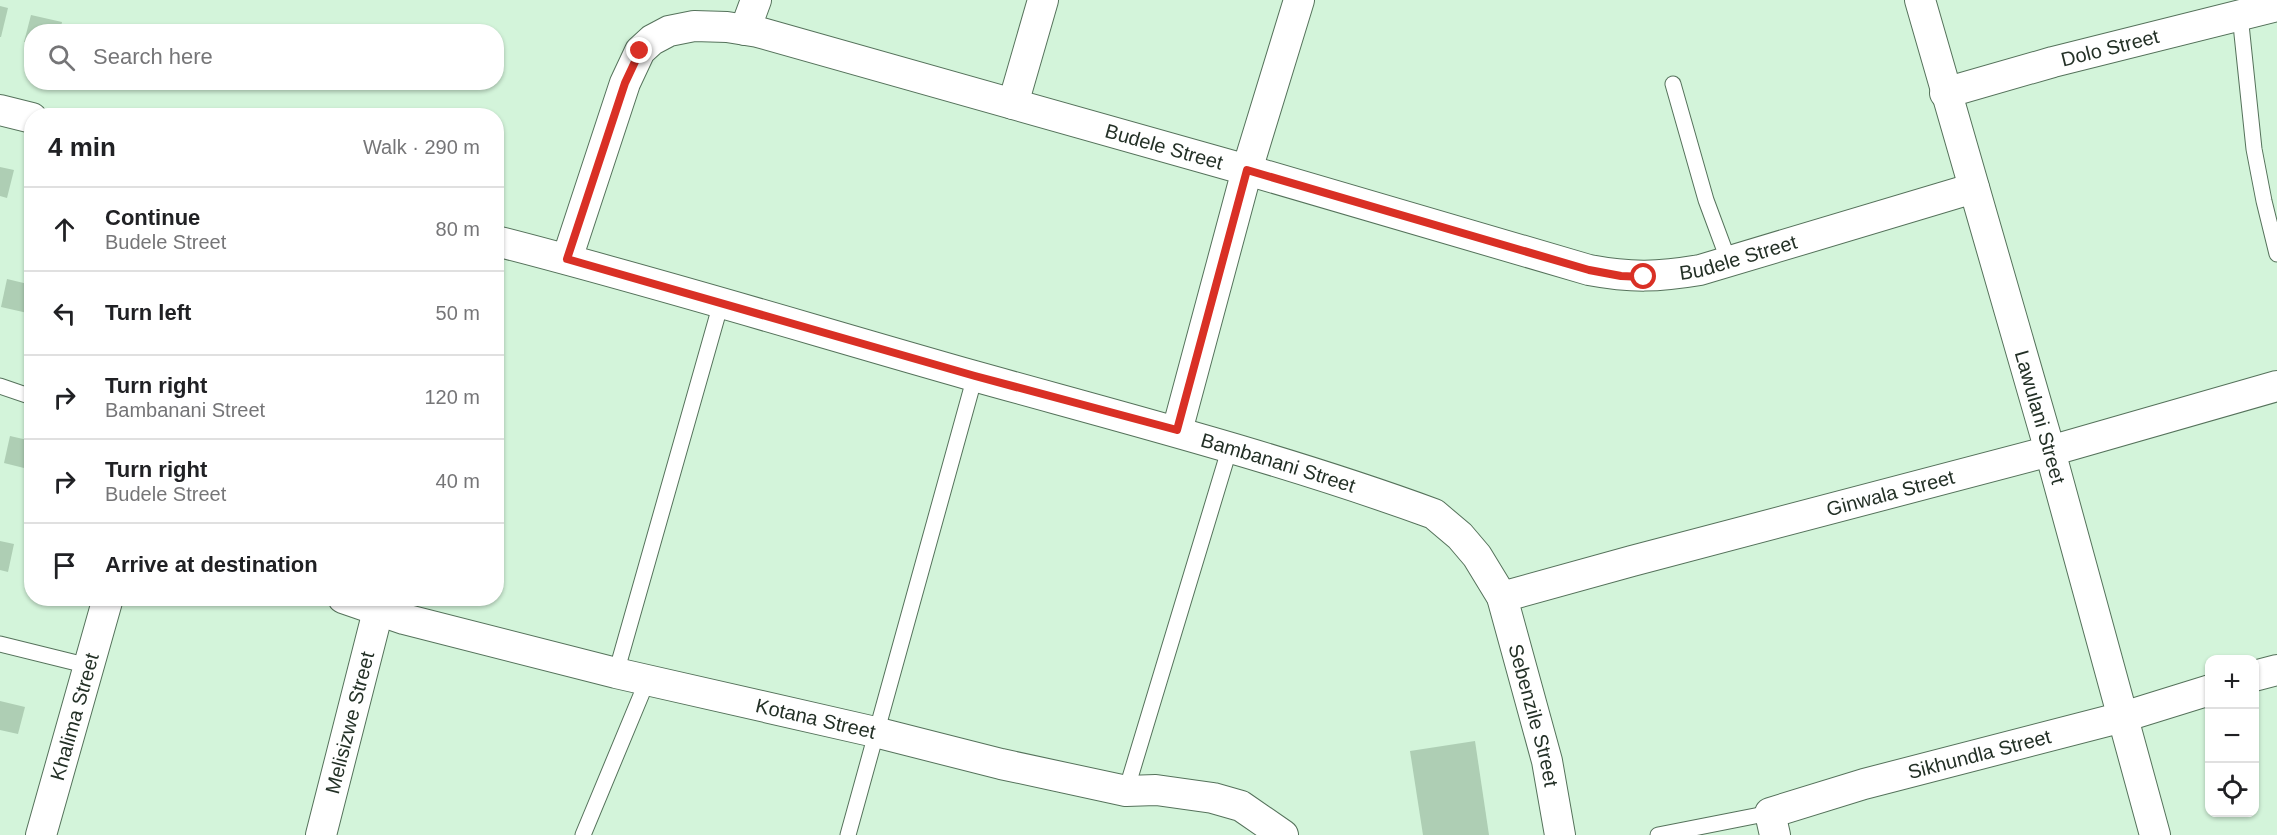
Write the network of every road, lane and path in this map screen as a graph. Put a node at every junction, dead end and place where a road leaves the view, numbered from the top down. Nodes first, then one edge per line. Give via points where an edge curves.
1 (756, 0) edge
2 (1043, 0) edge
3 (1299, 0) edge
4 (1920, 0) edge
5 (2277, 6) edge
6 (2240, 15) junction
7 (745, 30) junction
8 (1673, 84) dead end
9 (1945, 93) junction
10 (1013, 105) junction
11 (0, 110) edge
12 (24, 116) edge
13 (1247, 170) junction
14 (1974, 188) junction
15 (504, 243) edge
16 (2277, 254) edge
17 (567, 259) junction
18 (1729, 262) junction
19 (721, 303) junction
20 (975, 376) junction
21 (0, 386) edge
22 (2277, 386) edge
23 (24, 394) edge
24 (1177, 430) junction
25 (1230, 447) junction
26 (2050, 451) junction
27 (1502, 597) junction
28 (106, 606) edge
29 (380, 606) edge
30 (383, 606) edge
31 (0, 644) edge
32 (89, 666) junction
33 (2277, 670) edge
34 (616, 673) junction
35 (2259, 675) edge
36 (647, 681) junction
37 (2205, 692) edge
38 (2122, 717) junction
39 (875, 732) junction
40 (1126, 791) junction
41 (1772, 824) edge
42 (41, 835) edge
43 (321, 835) edge
44 (584, 835) edge
45 (848, 835) edge
46 (1283, 835) edge
47 (1560, 835) edge
48 (1658, 835) edge
49 (2155, 835) edge

1 - 7 street
2 - 10 street
3 - 13 street
4 - 9 street, Lawulani Street
5 - 6 street, Dolo Street
6 - 9 street, Dolo Street
6 - 16 lane via 2254,149
7 - 10 street, Budele Street
7 - 17 street, Budele Street via 686,27 669,31 640,51 625,83
8 - 18 lane via 1706,200
9 - 14 street, Lawulani Street
10 - 13 street, Budele Street
11 - 12 street
13 - 18 street, Budele Street via 1589,270 1621,276 1664,276
13 - 24 street
14 - 18 street, Budele Street
14 - 26 street, Lawulani Street
15 - 17 street, Bambanani Street
17 - 19 street, Bambanani Street
19 - 20 street, Bambanani Street
19 - 34 lane
20 - 24 street, Bambanani Street
20 - 39 lane
21 - 23 lane
22 - 26 street, Ginwala Street
24 - 25 street, Bambanani Street
25 - 27 street, Bambanani Street via 1434,514 1477,556
25 - 40 lane
26 - 27 street, Ginwala Street
26 - 38 street, Lawulani Street
27 - 47 street, Sebenzile Street via 1547,761
28 - 32 street, Khalima Street
29 - 43 street, Melisizwe Street
30 - 34 street, Kotana Street
31 - 32 lane
32 - 42 street, Khalima Street
33 - 35 street
34 - 36 street, Kotana Street
36 - 39 street, Kotana Street
36 - 44 lane
37 - 38 street, Sikhundla Street
38 - 41 street, Sikhundla Street via 1864,784
38 - 49 street, Lawulani Street
39 - 40 street, Kotana Street
39 - 45 lane
40 - 46 street, Kotana Street via 1156,790 1213,798 1241,806
41 - 48 lane

